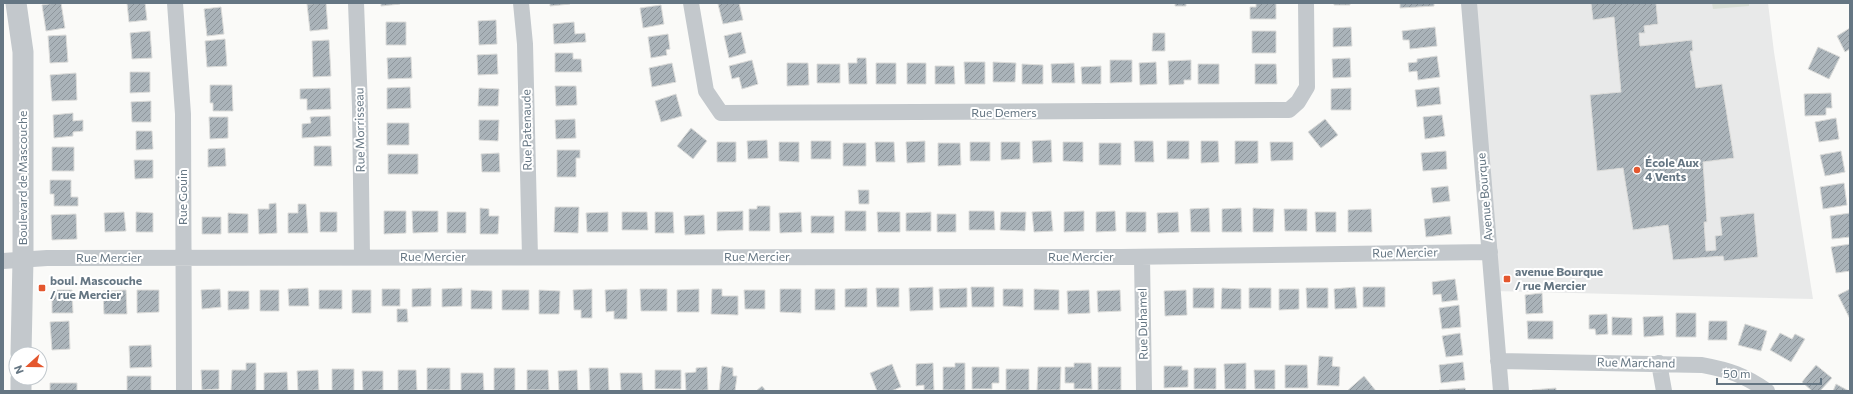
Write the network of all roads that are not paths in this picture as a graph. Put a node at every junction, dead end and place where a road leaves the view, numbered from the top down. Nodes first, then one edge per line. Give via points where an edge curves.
1 (16, 3) edge
2 (175, 3) edge
3 (356, 3) edge
4 (521, 3) edge
5 (691, 3) edge
6 (1306, 3) edge
7 (1469, 3) edge
8 (1490, 252) junction
9 (362, 257) junction
10 (530, 257) junction
11 (1142, 257) junction
12 (183, 258) junction
13 (23, 259) junction
14 (3, 261) edge
15 (22, 346) edge
16 (1498, 361) junction
17 (1659, 363) junction
18 (184, 391) edge
19 (1144, 391) edge
20 (1501, 391) edge
21 (1664, 391) edge
22 (1767, 391) edge

1 - 13 street, Boulevard de Mascouche via 23,52
2 - 12 street, Rue Gouin via 183,114
3 - 9 street, Rue Morrisseau
4 - 10 street, Rue Patenaude via 525,44
5 - 6 street, Rue Demers via 706,91 721,113 1289,110 1298,102 1307,87
7 - 8 street, Avenue Bourque
8 - 11 street, Rue Mercier
8 - 16 street, Avenue Bourque
9 - 10 street, Rue Mercier
9 - 12 street, Rue Mercier
10 - 11 street, Rue Mercier
11 - 19 street, Rue Duhamel
12 - 13 street, Rue Mercier
12 - 18 street, Rue Gouin
13 - 14 street, Rue Mercier
13 - 15 street, Boulevard de Mascouche
16 - 17 street, Rue Marchand
16 - 20 street, Avenue Bourque
17 - 21 street
17 - 22 street, Rue Marchand via 1727,369

